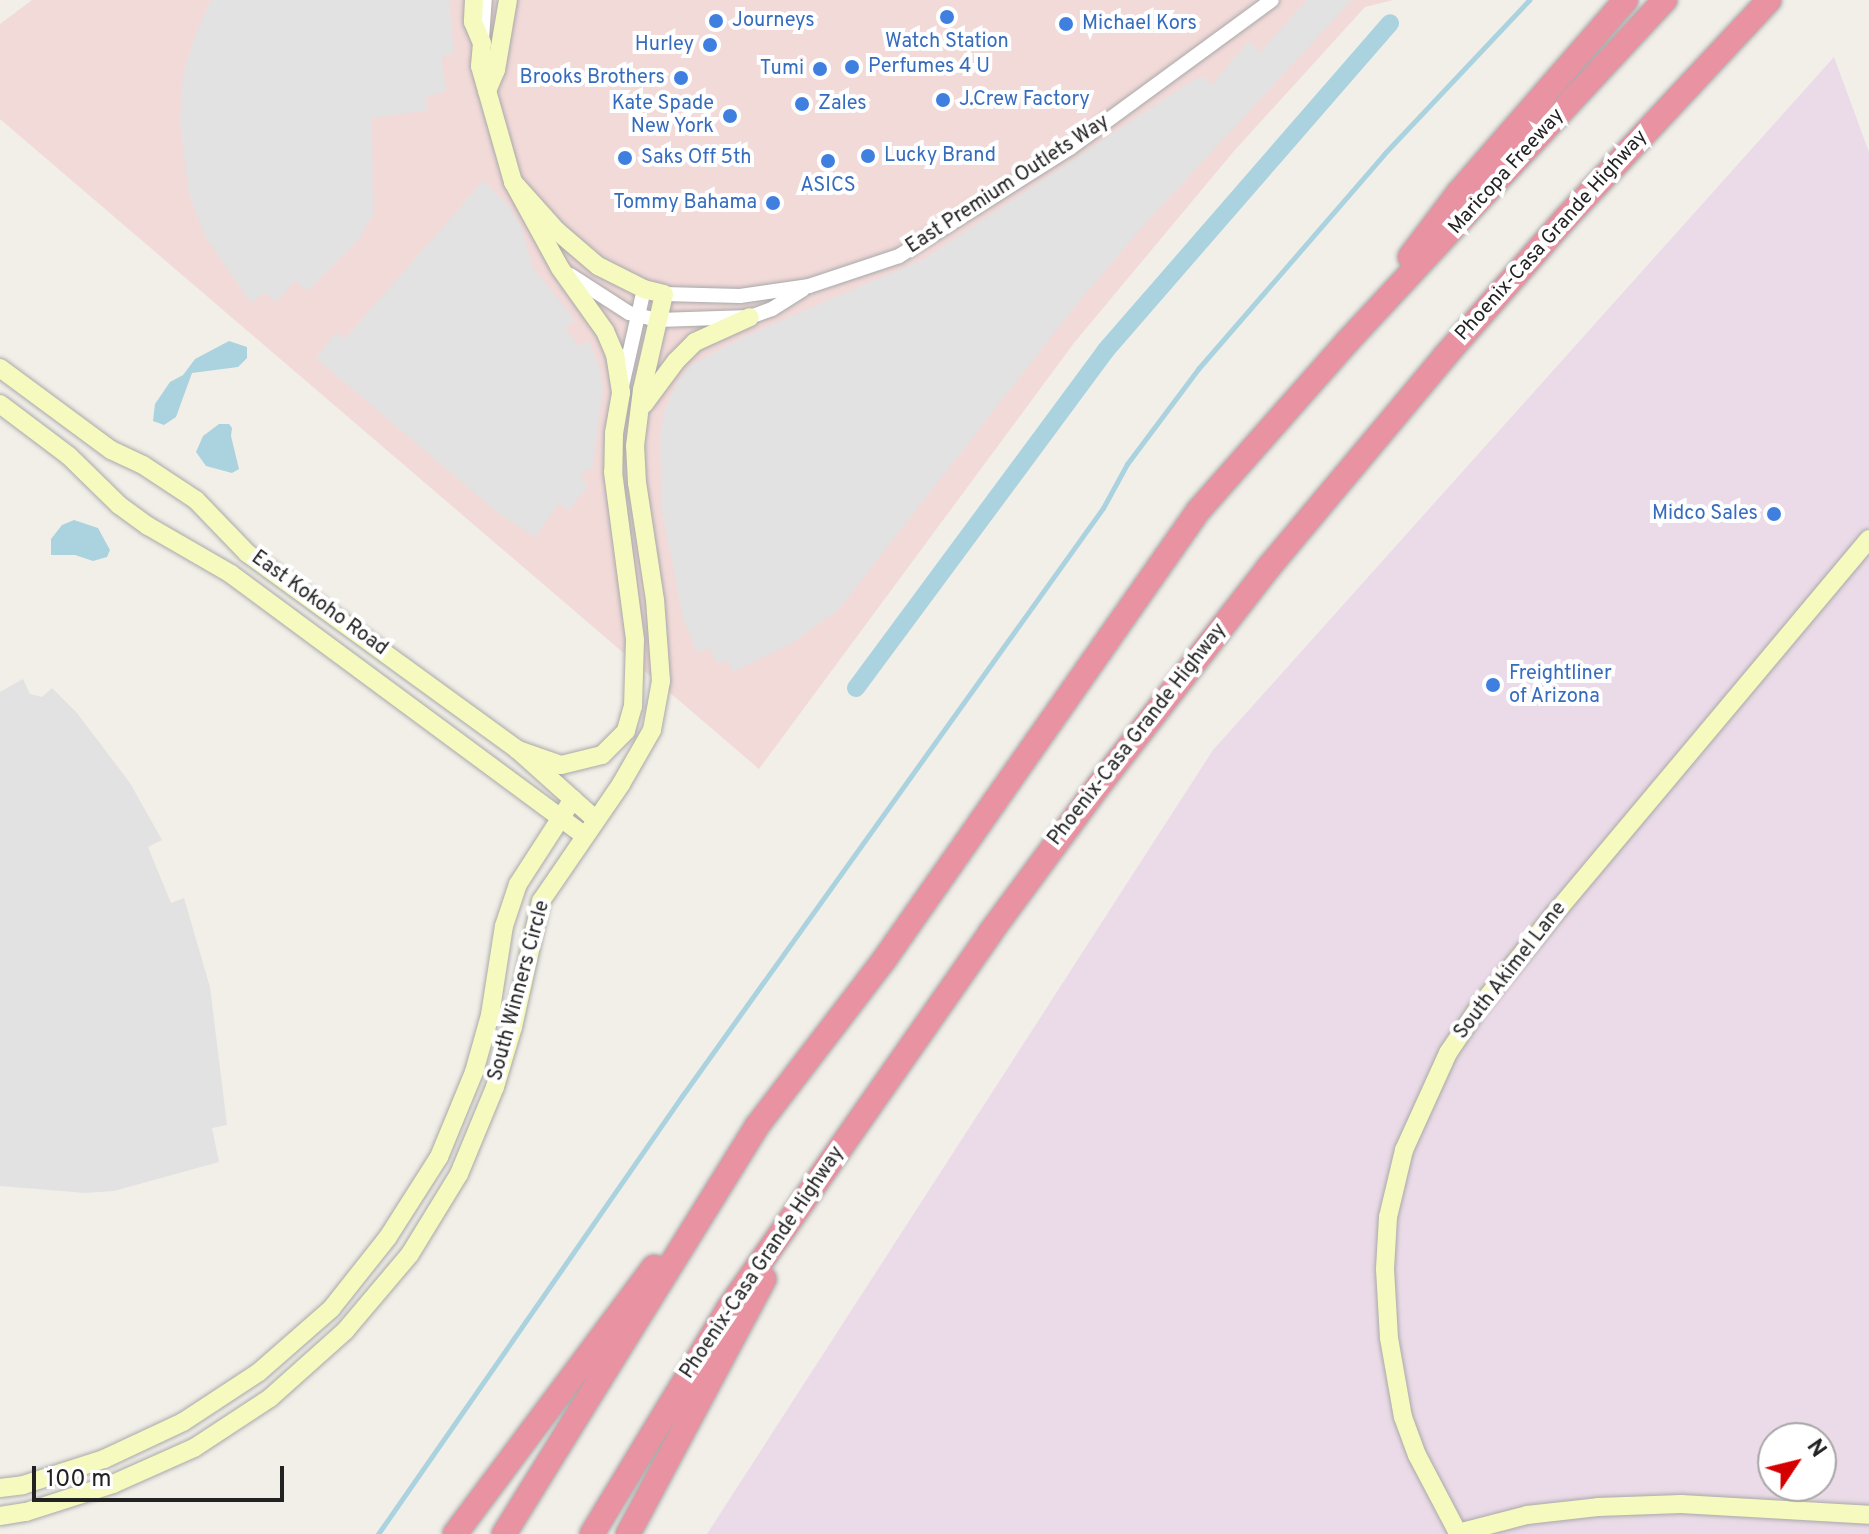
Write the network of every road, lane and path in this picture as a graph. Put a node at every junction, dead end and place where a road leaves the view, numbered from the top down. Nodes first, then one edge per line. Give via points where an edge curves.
1 (474, 0) edge
2 (485, 0) edge
3 (508, 0) edge
4 (1272, 0) edge
5 (1626, 0) edge
6 (1665, 0) edge
7 (1769, 0) edge
8 (482, 43) junction
9 (487, 91) junction
10 (513, 182) junction
11 (560, 268) junction
12 (809, 286) junction
13 (644, 289) junction
14 (664, 294) junction
15 (639, 316) junction
16 (750, 317) junction
17 (658, 320) junction
18 (1347, 342) junction
19 (0, 368) edge
20 (621, 393) junction
21 (0, 404) edge
22 (635, 446) junction
23 (1869, 539) edge
24 (238, 543) junction
25 (220, 567) junction
26 (518, 750) junction
27 (573, 799) junction
28 (560, 817) junction
29 (595, 819) junction
30 (584, 835) junction
31 (757, 1126) junction
32 (799, 1208) junction
33 (355, 1278) junction
34 (375, 1296) junction
35 (0, 1488) edge
36 (1869, 1515) edge
37 (0, 1516) edge
38 (1457, 1533) edge
39 (455, 1534) edge
40 (504, 1534) edge
41 (592, 1534) edge
42 (628, 1534) edge

1 - 8 street via 473,22
2 - 8 street, East Premium Outlets Way
3 - 9 street via 496,70
4 - 12 street, East Premium Outlets Way via 1070,148 899,256
5 - 18 highway via 1459,192
6 - 18 highway, Maricopa Freeway
7 - 32 highway, Phoenix-Casa Grande Highway via 1555,231 1268,568 1044,857
8 - 9 street, East Premium Outlets Way via 480,66
9 - 10 street, East Premium Outlets Way
10 - 11 street, East Premium Outlets Way
10 - 13 street, East Premium Outlets Way via 598,266
11 - 15 street
11 - 20 street, East Premium Outlets Way via 605,331
12 - 14 street, East Premium Outlets Way via 740,296
12 - 16 street
13 - 14 street, East Premium Outlets Way
13 - 15 street
14 - 17 street, South Winners Circle
15 - 17 street
15 - 20 street
16 - 17 street
16 - 22 street via 695,342 676,361 642,407
17 - 22 street, South Winners Circle
18 - 31 highway via 1198,511 884,960
19 - 24 street, East Kokoho Road via 111,450 196,500
20 - 26 street via 613,472 636,674 626,731 602,755 582,763 561,765
21 - 25 street, East Kokoho Road via 69,456 128,512
22 - 29 street, South Winners Circle via 661,681 652,730
23 - 38 street, South Akimel Lane via 1479,1007 1423,1103 1404,1150 1388,1217 1389,1338 1403,1417
24 - 25 street
24 - 26 street, East Kokoho Road
25 - 28 street, East Kokoho Road
26 - 27 street, East Kokoho Road
27 - 28 street, South Winners Circle
27 - 29 street, East Kokoho Road
28 - 30 street, East Kokoho Road
28 - 33 street, South Winners Circle via 518,884 504,926 490,1015 474,1072 439,1157
29 - 30 street, South Winners Circle
30 - 34 street, South Winners Circle via 541,901 495,1087 459,1174 410,1254
31 - 39 highway
31 - 40 highway
32 - 41 highway, Phoenix-Casa Grande Highway via 728,1309
32 - 42 highway
33 - 34 street
33 - 35 street, South Winners Circle via 331,1309 259,1372 183,1422 104,1459
34 - 37 street, South Winners Circle via 345,1331 270,1398 194,1448 113,1484
36 - 38 street via 1681,1504 1598,1507 1527,1515

